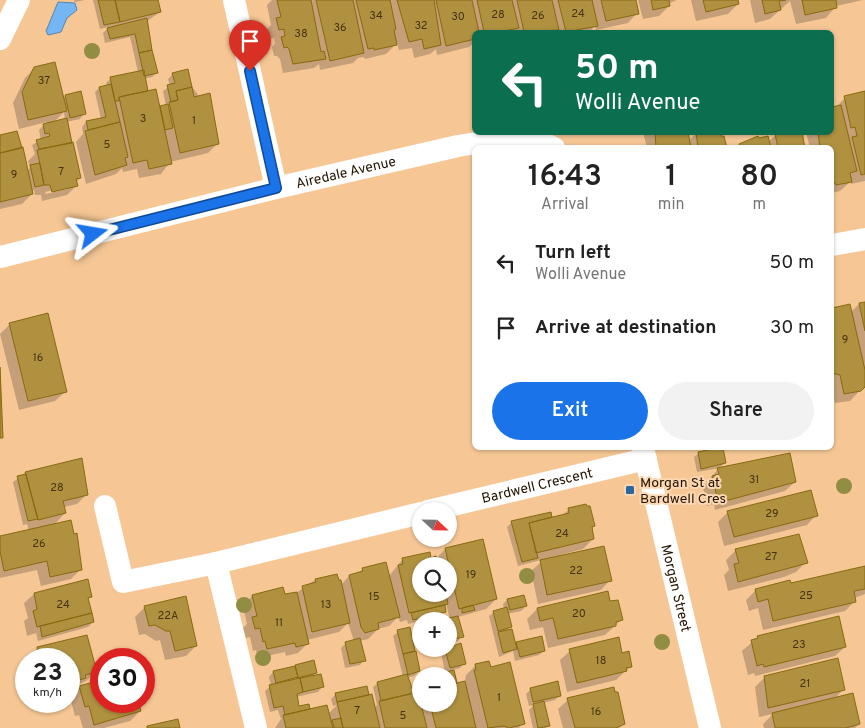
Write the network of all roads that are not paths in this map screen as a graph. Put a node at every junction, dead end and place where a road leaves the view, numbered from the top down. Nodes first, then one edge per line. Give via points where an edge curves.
1 (19, 0) edge
2 (234, 0) edge
3 (0, 39) edge
4 (548, 145) edge
5 (276, 188) junction
6 (865, 239) edge
7 (834, 245) edge
8 (0, 257) edge
9 (644, 453) edge
10 (458, 503) edge
11 (105, 506) dead end
12 (412, 515) edge
13 (216, 563) junction
14 (256, 728) edge
15 (710, 728) edge

1 - 3 street
2 - 5 street
4 - 5 street, Airedale Avenue via 533,138 514,137 458,146
5 - 8 street, Airedale Avenue
6 - 7 street
9 - 10 street, Bardwell Crescent
9 - 15 street, Morgan Street
11 - 13 street via 123,582
12 - 13 street
13 - 14 street

